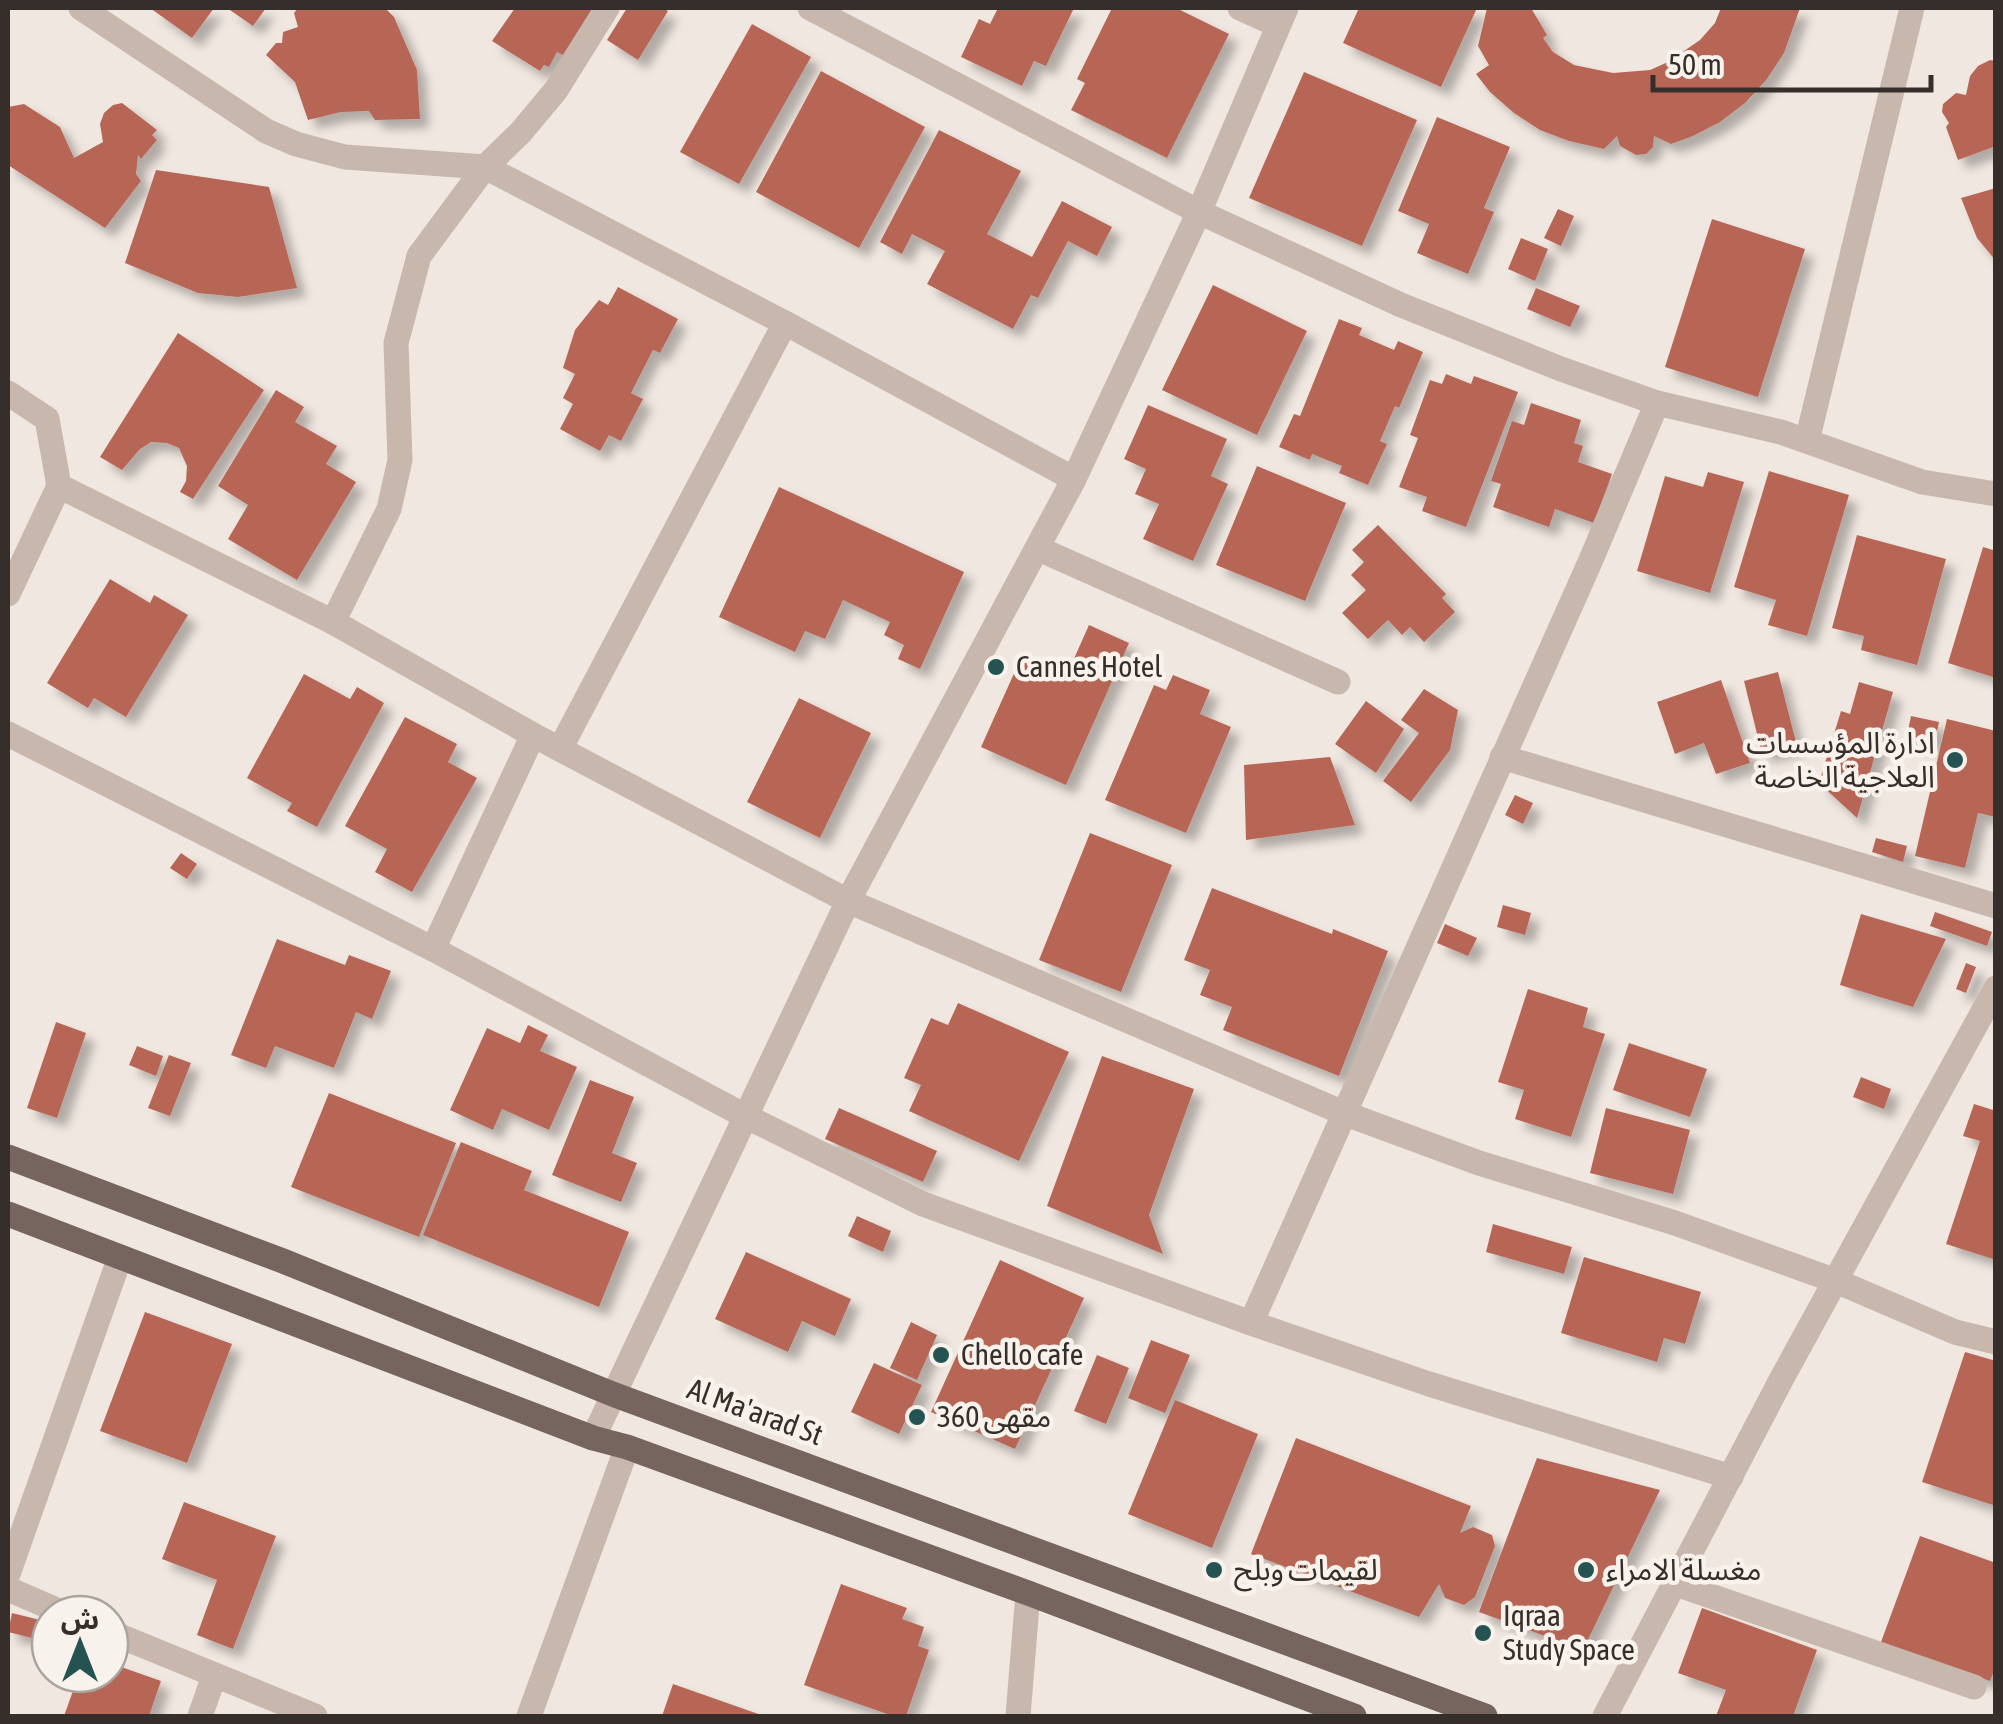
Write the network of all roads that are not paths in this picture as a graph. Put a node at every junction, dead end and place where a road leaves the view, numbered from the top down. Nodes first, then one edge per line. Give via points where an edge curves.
1 (81, 8) edge
2 (606, 8) edge
3 (810, 8) edge
4 (1240, 8) edge
5 (1912, 8) edge
6 (1282, 16) edge
7 (485, 167) junction
8 (1199, 212) junction
9 (785, 323) junction
10 (8, 393) edge
11 (1657, 403) junction
12 (1807, 441) junction
13 (1074, 479) junction
14 (59, 486) junction
15 (1996, 494) edge
16 (1038, 549) junction
17 (8, 594) edge
18 (333, 622) junction
19 (1338, 682) dead end
20 (8, 734) edge
21 (533, 734) junction
22 (560, 749) junction
23 (1502, 757) junction
24 (848, 902) junction
25 (1996, 906) edge
26 (433, 949) junction
27 (1996, 988) edge
28 (1346, 1114) junction
29 (746, 1116) junction
30 (8, 1157) edge
31 (8, 1214) edge
32 (120, 1257) junction
33 (1836, 1281) junction
34 (1251, 1324) junction
35 (1996, 1342) edge
36 (615, 1395) junction
37 (593, 1438) junction
38 (627, 1448) junction
39 (1730, 1478) junction
40 (8, 1574) edge
41 (1676, 1584) junction
42 (1028, 1593) junction
43 (130, 1640) edge
44 (214, 1676) junction
45 (1974, 1687) dead end
46 (200, 1716) edge
47 (315, 1716) edge
48 (529, 1716) edge
49 (1018, 1716) edge
50 (1354, 1716) edge
51 (1484, 1716) edge
52 (1604, 1716) edge

1 - 7 street via 238,114 296,144 345,157
2 - 7 street via 556,90
3 - 8 street
4 - 6 street
5 - 12 street
6 - 8 street
7 - 9 street
7 - 18 street via 419,256 396,343 400,460 389,509
8 - 11 street via 1401,304
8 - 13 street
9 - 13 street
9 - 22 street
10 - 14 street via 47,419
11 - 12 street
11 - 23 street
12 - 15 street via 1922,482
13 - 16 street
14 - 17 street
14 - 18 street
16 - 19 street
16 - 24 street
18 - 21 street
20 - 26 street
21 - 22 street
21 - 26 street
22 - 24 street
23 - 25 street
23 - 28 street
24 - 28 street
24 - 29 street
26 - 29 street
27 - 33 street
28 - 33 street
28 - 34 street
29 - 34 street via 922,1204
29 - 36 street
30 - 36 main road, Al Ma'arad St
31 - 32 main road
32 - 37 main road
32 - 40 street
33 - 35 street via 1955,1332
33 - 39 street
34 - 39 street
36 - 37 street
36 - 51 main road, Al Ma'arad St
37 - 38 main road
38 - 42 main road
38 - 48 street
39 - 41 street
41 - 45 street
41 - 52 street
42 - 49 street
42 - 50 main road
43 - 44 street
44 - 46 street
44 - 47 street

